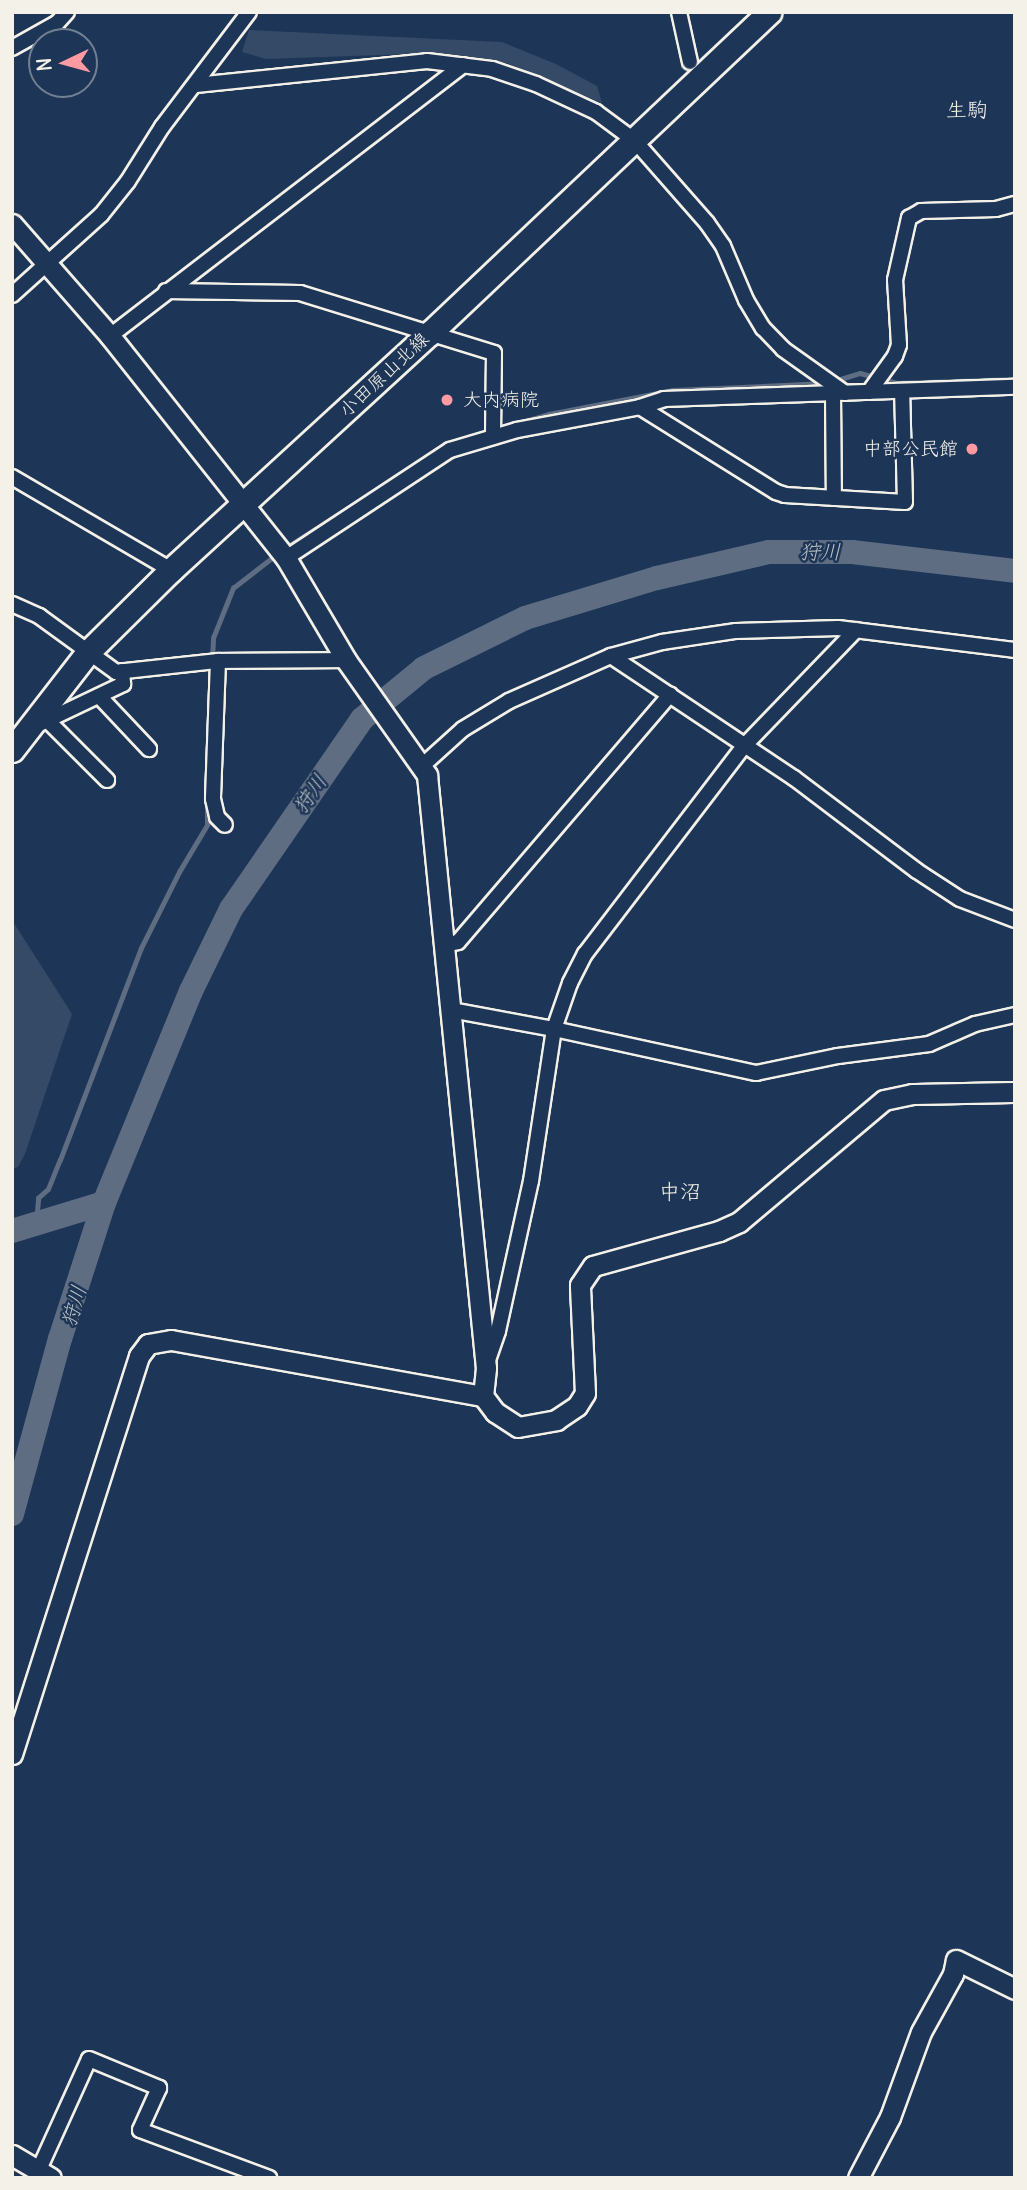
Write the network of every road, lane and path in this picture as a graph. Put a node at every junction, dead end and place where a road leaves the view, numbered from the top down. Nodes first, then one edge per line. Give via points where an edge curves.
1 (67, 12) edge
2 (249, 12) edge
3 (679, 12) edge
4 (769, 12) edge
5 (12, 48) edge
6 (690, 62) dead end
7 (463, 65) junction
8 (196, 85) junction
9 (635, 141) junction
10 (1015, 204) edge
11 (12, 224) edge
12 (46, 264) junction
13 (166, 291) junction
14 (12, 295) edge
15 (430, 332) junction
16 (110, 336) junction
17 (1015, 387) edge
18 (902, 391) junction
19 (869, 392) junction
20 (839, 393) junction
21 (640, 407) junction
22 (493, 437) junction
23 (14, 480) edge
24 (834, 498) junction
25 (245, 506) junction
26 (286, 558) junction
27 (172, 570) junction
28 (12, 604) edge
29 (856, 630) junction
30 (1015, 650) edge
31 (88, 652) junction
32 (611, 656) junction
33 (346, 660) junction
34 (218, 661) junction
35 (122, 671) junction
36 (670, 695) junction
37 (99, 696) junction
38 (47, 720) junction
39 (17, 738) edge
40 (744, 746) junction
41 (149, 749) dead end
42 (422, 766) junction
43 (107, 780) dead end
44 (225, 825) dead end
45 (1015, 920) edge
46 (444, 945) junction
47 (451, 1010) junction
48 (1015, 1015) edge
49 (554, 1029) junction
50 (1015, 1092) edge
51 (486, 1368) junction
52 (484, 1396) junction
53 (12, 1754) edge
54 (1015, 1989) edge
55 (12, 2155) edge
56 (41, 2176) edge
57 (270, 2178) edge
58 (858, 2178) edge

1 - 5 street via 57,23
2 - 8 street
3 - 6 street
4 - 9 main road, 小田原山北線
7 - 8 street via 404,62
7 - 9 street via 536,84 596,112
7 - 13 street
8 - 12 street via 101,215
9 - 15 main road, 小田原山北線
9 - 20 street via 723,246 762,328
10 - 19 street via 996,209 921,211 909,218 895,280 899,345
11 - 12 street
12 - 14 street
12 - 16 street
13 - 15 street via 300,293
13 - 16 street
15 - 22 street via 494,353
15 - 25 main road, 小田原山北線
16 - 25 street
17 - 18 street
18 - 19 street
18 - 24 street via 905,502
19 - 20 street
20 - 21 street via 664,399
20 - 24 street
21 - 22 street
21 - 24 street via 776,492
22 - 26 street via 450,450
23 - 27 street
25 - 26 street
25 - 27 main road, 小田原山北線
26 - 33 street
27 - 31 main road, 小田原山北線
28 - 31 street via 39,616
29 - 30 street
29 - 32 street via 736,631 662,642
29 - 40 street
31 - 35 street via 116,672
31 - 39 main road, 小田原山北線
32 - 36 street
32 - 42 street via 509,701 463,729
33 - 34 street
33 - 42 street
34 - 35 street
34 - 44 street via 213,799 217,817
35 - 37 street via 123,684
36 - 40 street
36 - 46 street via 458,942
37 - 38 street
37 - 41 street
38 - 39 street
38 - 43 street
40 - 45 street via 949,892
40 - 49 street via 585,954
42 - 46 street via 427,775
46 - 47 street
47 - 49 street
47 - 51 street
48 - 49 street via 975,1024 929,1044 756,1073
49 - 51 street via 531,1181
50 - 52 street via 912,1094 884,1100 739,1222 593,1266 580,1285 585,1393 577,1406 556,1420 518,1427 495,1412
51 - 52 street
52 - 53 street via 171,1340 148,1345 139,1356
54 - 58 street via 956,1960 921,2032 890,2117
55 - 56 street
56 - 57 street via 89,2059 159,2088 140,2130

